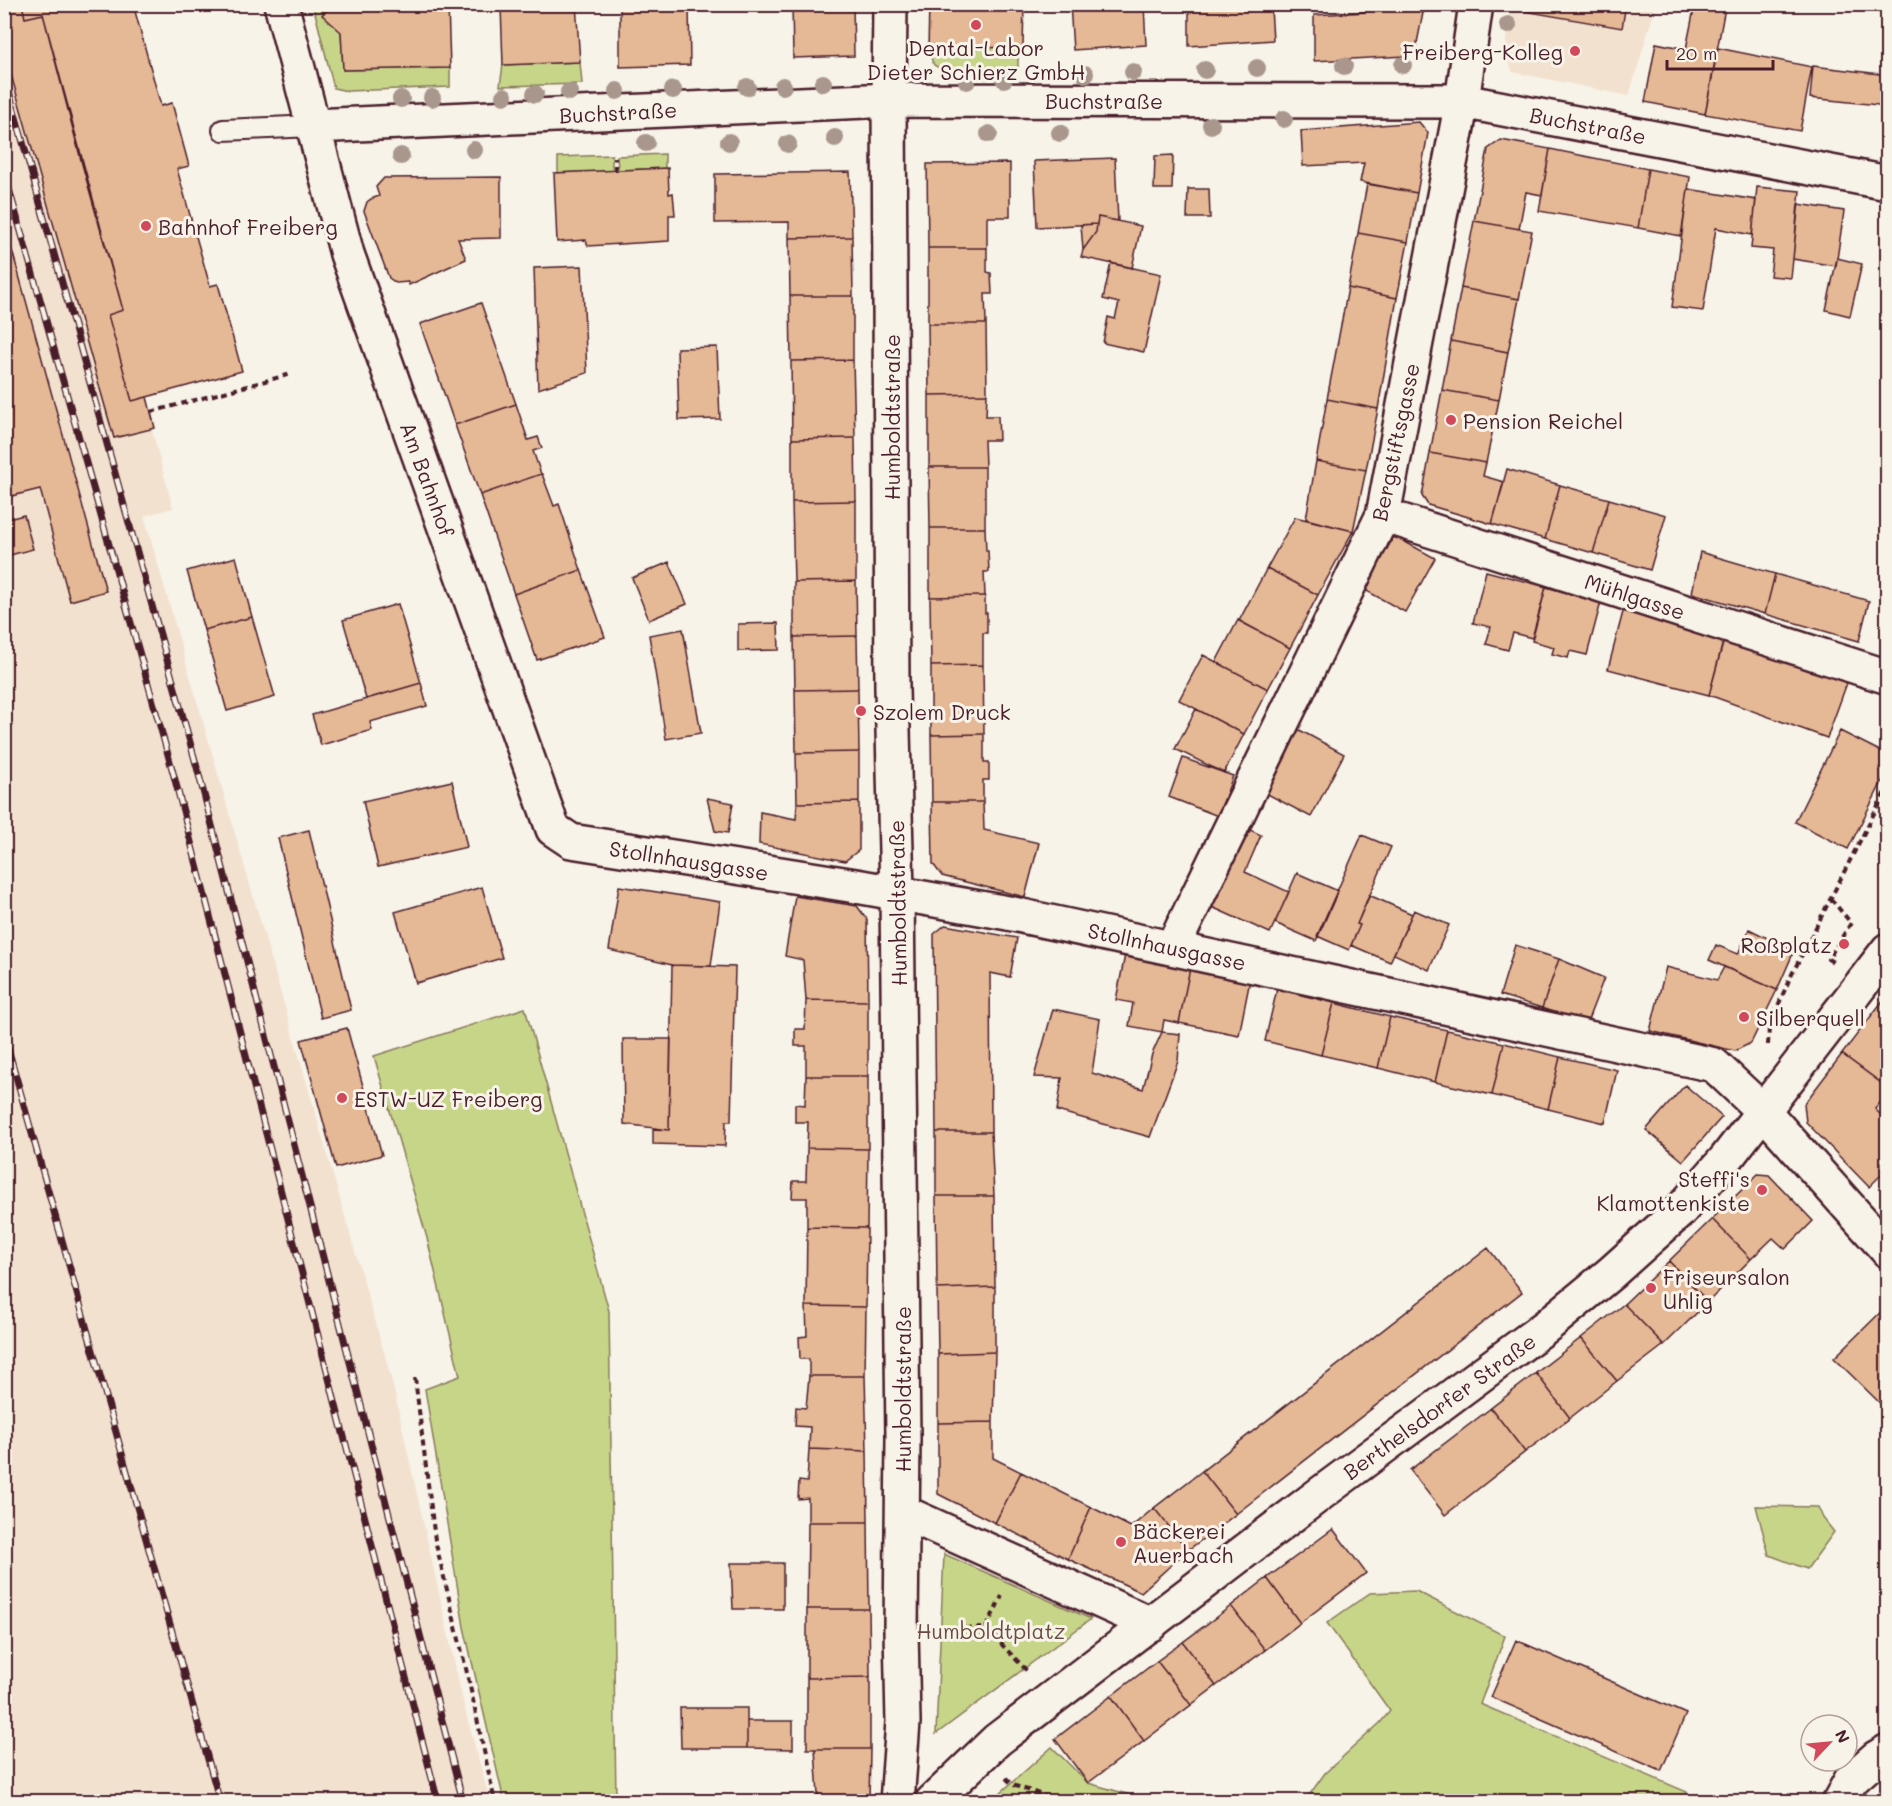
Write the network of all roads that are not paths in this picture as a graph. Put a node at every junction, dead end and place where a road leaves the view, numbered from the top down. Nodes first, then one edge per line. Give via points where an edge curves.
1 (280, 4) edge
2 (890, 4) edge
3 (1476, 4) edge
4 (889, 100) junction
5 (1462, 100) junction
6 (313, 126) junction
7 (223, 130) dead end
8 (1887, 183) edge
9 (1383, 515) junction
10 (1887, 677) edge
11 (552, 829) joint
12 (897, 893) junction
13 (1173, 947) junction
14 (1887, 950) edge
15 (1764, 1112) junction
16 (1887, 1251) edge
17 (903, 1512) junction
18 (1151, 1624) junction
19 (1887, 1751) edge
20 (897, 1802) edge
21 (932, 1802) edge
22 (1839, 1802) edge

1 - 6 street, Am Bahnhof
2 - 4 street, Humboldtstraße
3 - 5 street, Bergstiftsgasse
4 - 5 street, Buchstraße
4 - 6 street, Buchstraße
4 - 12 street, Humboldtstraße
5 - 8 street, Buchstraße
5 - 9 street, Bergstiftsgasse
6 - 7 lane
6 - 11 street, Am Bahnhof via 347,254
9 - 10 street, Mühlgasse
9 - 13 street, Bergstiftsgasse
11 - 12 street, Stollnhausgasse via 571,841
12 - 13 street, Stollnhausgasse
12 - 17 street, Humboldtstraße
13 - 15 street, Stollnhausgasse via 1714,1065
14 - 15 street, Berthelsdorfer Straße
15 - 16 street, Stollnhausgasse
15 - 18 street, Berthelsdorfer Straße via 1679,1212 1611,1273 1548,1325
17 - 18 street
17 - 20 street, Humboldtstraße via 903,1722
18 - 21 street, Berthelsdorfer Straße via 983,1752
19 - 22 street via 1851,1780

